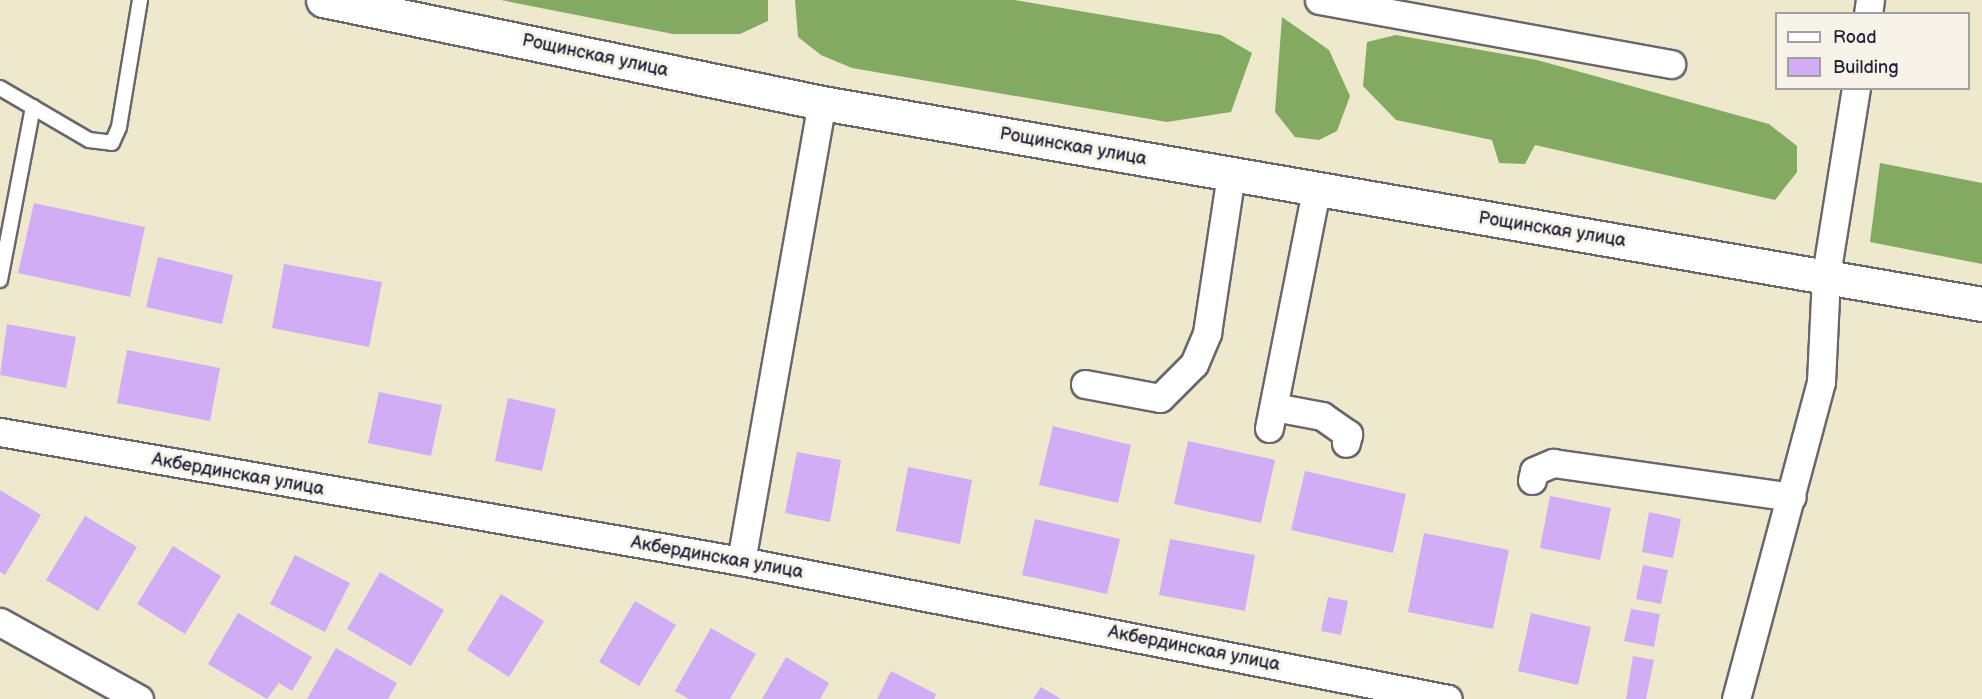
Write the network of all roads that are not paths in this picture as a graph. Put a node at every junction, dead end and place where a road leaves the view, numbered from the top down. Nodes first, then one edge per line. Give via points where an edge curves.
1 (140, 0) edge
2 (323, 0) edge
3 (1319, 0) edge
4 (1671, 64) dead end
5 (0, 88) edge
6 (1856, 90) edge
7 (822, 103) junction
8 (33, 107) junction
9 (1231, 175) junction
10 (1316, 190) junction
11 (1826, 275) junction
12 (0, 280) edge
13 (1982, 304) edge
14 (1085, 384) dead end
15 (0, 432) edge
16 (1346, 443) dead end
17 (1532, 480) dead end
18 (1792, 497) junction
19 (741, 561) junction
20 (0, 622) edge
21 (1436, 698) edge
22 (139, 699) edge
23 (1736, 699) edge

1 - 8 lane via 119,127 112,143 89,140
2 - 7 street, Рощинская улица
3 - 4 street
5 - 8 lane
6 - 11 street
7 - 9 street, Рощинская улица
7 - 19 street
8 - 12 lane
9 - 10 street, Рощинская улица
9 - 14 street via 1207,333 1194,364 1160,398
10 - 11 street, Рощинская улица
10 - 16 street via 1272,417 1322,416 1348,434
11 - 13 street, Рощинская улица
11 - 18 street via 1821,382
15 - 19 street, Акбердинская улица
17 - 18 street via 1534,471 1553,463
18 - 23 street
19 - 21 street, Акбердинская улица
20 - 22 street

